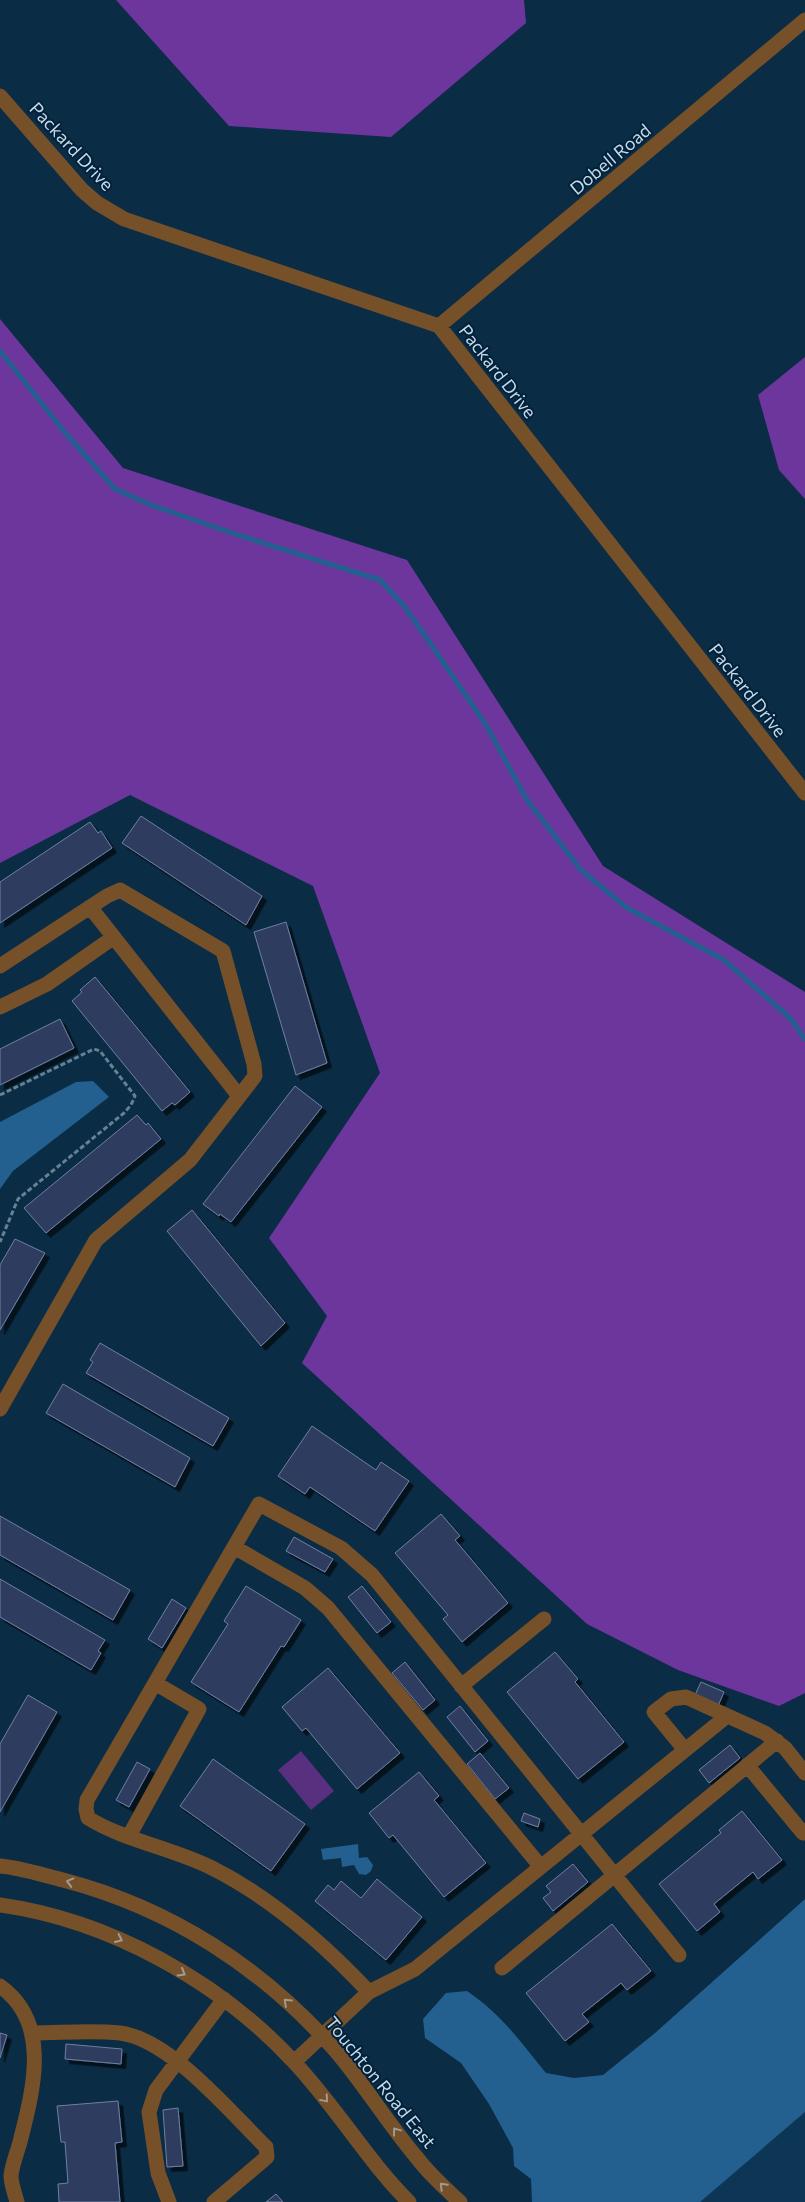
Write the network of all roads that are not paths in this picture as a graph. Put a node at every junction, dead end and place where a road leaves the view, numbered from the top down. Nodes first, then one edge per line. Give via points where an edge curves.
1 (805, 20) edge
2 (0, 96) edge
3 (439, 326) junction
4 (805, 792) edge
5 (90, 907) junction
6 (114, 937) junction
7 (0, 966) edge
8 (0, 1007) edge
9 (239, 1096) junction
10 (0, 1409) edge
11 (234, 1547) junction
12 (544, 1619) dead end
13 (155, 1683) junction
14 (461, 1686) junction
15 (728, 1716) junction
16 (777, 1741) junction
17 (685, 1750) junction
18 (747, 1765) junction
19 (805, 1774) edge
20 (805, 1831) edge
21 (581, 1834) junction
22 (129, 1836) junction
23 (0, 1866) edge
24 (541, 1867) junction
25 (614, 1875) junction
26 (0, 1904) edge
27 (679, 1955) dead end
28 (502, 1968) dead end
29 (0, 1986) edge
30 (369, 1992) junction
31 (224, 1999) junction
32 (32, 2034) junction
33 (322, 2036) junction
34 (178, 2061) junction
35 (294, 2062) junction
36 (17, 2202) edge
37 (169, 2202) edge
38 (214, 2202) edge
39 (409, 2202) edge
40 (460, 2202) edge

1 - 3 street, Dobell Road
2 - 3 street, Packard Drive via 82,190 124,219
3 - 4 street, Packard Drive
5 - 6 street
5 - 7 street
5 - 9 street via 120,890 222,951 254,1064 255,1076
6 - 8 street via 47,984
6 - 9 street
9 - 10 street via 190,1160 96,1240
11 - 13 street
11 - 14 street via 259,1504 341,1548 372,1576
11 - 24 street via 305,1588 328,1608
12 - 14 street
13 - 22 street via 199,1709
13 - 22 street via 87,1800 88,1818
14 - 21 street
15 - 16 street
15 - 17 street
15 - 17 street via 686,1697 671,1699 654,1712
16 - 18 street
16 - 19 street
17 - 21 street
18 - 20 street via 803,1833
18 - 25 street
21 - 24 street
21 - 25 street
22 - 30 street via 212,1868 264,1900 313,1936
33 -> 23 street, Touchton Road East via 255,1973 176,1924 136,1903 94,1888
24 - 30 street via 415,1969
25 - 27 street
25 - 28 street
26 -> 31 street via 60,1916 104,1932 140,1949
29 - 32 street via 21,2008
30 - 33 street
31 - 34 street
31 - 35 street
32 - 34 street via 121,2033 147,2041
32 - 36 street via 35,2075 11,2176
33 - 35 street
40 -> 33 street, Touchton Road East via 418,2160
34 - 37 street via 156,2090 149,2112 158,2173
34 - 38 street via 266,2147 267,2157
35 -> 39 street

